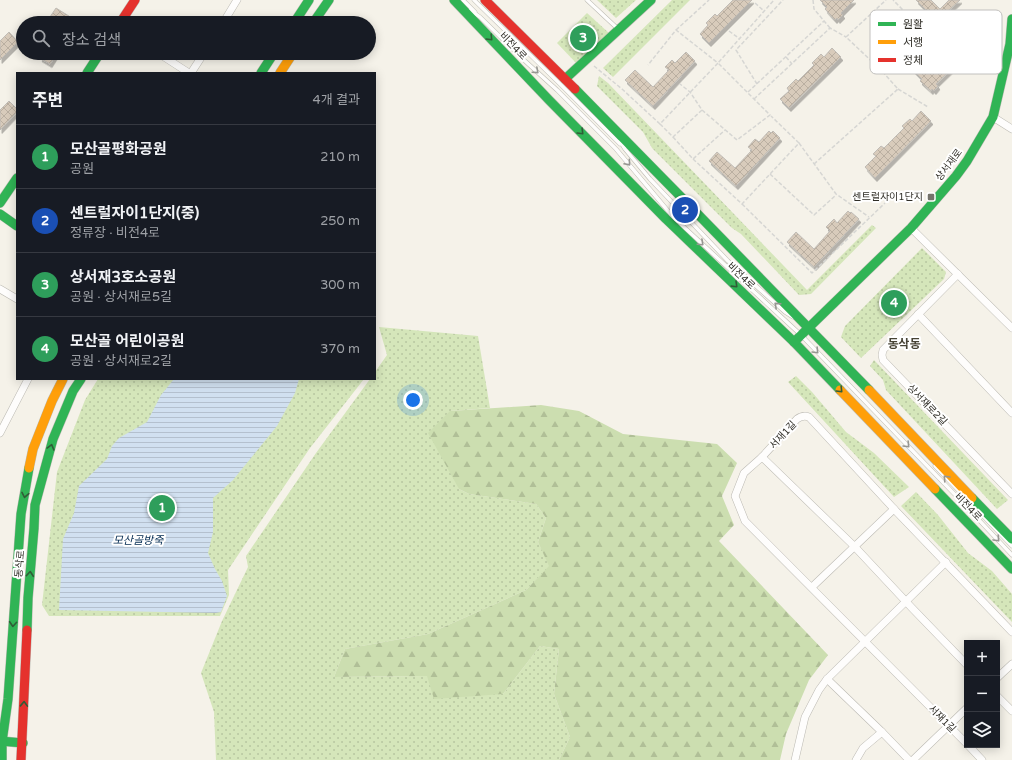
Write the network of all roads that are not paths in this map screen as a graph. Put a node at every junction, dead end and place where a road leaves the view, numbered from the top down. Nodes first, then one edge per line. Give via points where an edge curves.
1 (135, 0) edge
2 (237, 0) edge
3 (309, 0) edge
4 (328, 0) edge
5 (454, 0) edge
6 (463, 0) edge
7 (474, 0) edge
8 (485, 0) edge
9 (587, 0) edge
10 (651, 0) edge
11 (125, 16) edge
12 (227, 16) edge
13 (299, 16) edge
14 (318, 16) edge
15 (480, 17) junction
16 (1012, 19) edge
17 (619, 30) junction
18 (95, 60) edge
19 (169, 60) edge
20 (199, 60) edge
21 (269, 60) edge
22 (288, 60) edge
23 (88, 72) edge
24 (188, 72) edge
25 (191, 72) edge
26 (262, 72) edge
27 (281, 72) edge
28 (565, 79) junction
29 (993, 117) junction
30 (606, 120) junction
31 (1012, 129) edge
32 (625, 149) junction
33 (16, 179) edge
34 (0, 203) edge
35 (0, 214) edge
36 (673, 217) junction
37 (16, 225) edge
38 (911, 228) junction
39 (686, 238) junction
40 (958, 274) junction
41 (0, 289) edge
42 (16, 298) edge
43 (918, 314) junction
44 (1012, 328) edge
45 (806, 332) junction
46 (794, 342) junction
47 (831, 358) dead end
48 (27, 380) edge
49 (62, 380) edge
50 (80, 380) edge
51 (1012, 413) edge
52 (900, 429) dead end
53 (1, 430) edge
54 (762, 457) junction
55 (933, 464) dead end
56 (1012, 494) edge
57 (894, 509) junction
58 (1012, 539) edge
59 (854, 546) junction
60 (1012, 546) edge
61 (1012, 555) edge
62 (946, 562) junction
63 (1012, 569) edge
64 (812, 587) junction
65 (906, 601) junction
66 (1012, 632) edge
67 (866, 642) junction
68 (964, 662) edge
69 (1012, 664) edge
70 (999, 676) edge
71 (827, 679) junction
72 (8, 699) junction
73 (1000, 699) edge
74 (0, 707) edge
75 (964, 711) edge
76 (1012, 711) edge
77 (949, 726) junction
78 (882, 732) junction
79 (1, 741) edge
80 (964, 742) edge
81 (22, 743) junction
82 (970, 748) edge
83 (2, 760) edge
84 (21, 760) edge
85 (794, 760) edge
86 (856, 760) edge
87 (909, 760) edge
88 (913, 760) edge
89 (982, 760) edge

1 - 11 main road
2 - 12 street
3 - 13 main road
4 - 14 main road
5 - 15 lane
5 -> 39 main road, 비전4로
6 - 15 lane
7 - 32 lane
8 - 28 main road, 비전4로
9 - 17 lane
10 - 17 main road
15 -> 36 lane via 616,149
16 - 29 main road, 상서재로 via 1010,44
17 - 28 main road
18 - 23 main road
19 - 24 street
20 - 25 street
21 - 26 main road
22 - 27 main road
28 - 30 main road, 비전4로
29 - 31 street
29 - 38 main road, 상서재로 via 956,176
30 - 32 lane
30 - 45 main road, 비전4로
45 -> 32 lane via 728,261
33 - 34 main road
35 - 37 main road
36 - 39 lane
36 -> 45 lane
38 - 40 street
38 - 45 main road, 상서재로
39 -> 46 main road, 비전4로
40 - 43 street, 상서재로2길
40 - 44 street
41 - 42 street
43 - 51 street
43 - 56 street, 상서재로2길 via 883,350 884,360
45 - 46 main road, 상서재로
45 - 58 main road, 비전4로
45 -> 61 lane
46 -> 63 main road, 비전4로
47 - 52 lane
48 - 53 street
49 -> 72 main road, 동삭로 via 33,450 21,514
81 -> 50 main road, 동삭로 via 35,505 53,439 73,391
54 - 57 street, 서재1길 via 800,417 805,415
54 - 59 street, 서재1길
54 - 64 street, 서재1길 via 744,473 735,496 745,521
60 -> 55 lane
57 - 59 street
57 - 62 street, 서재1길
59 - 64 street
59 - 65 street, 서재1길
62 - 65 street
62 - 66 street, 서재1길
64 - 67 street, 서재1길
65 - 67 street
65 - 68 street, 서재1길
67 - 71 street
67 - 77 street, 서재1길
69 - 70 street
71 - 78 street
71 - 85 street via 805,717
72 - 74 main road
72 - 79 main road, 동삭로
73 - 76 street
75 - 77 street
77 - 80 street, 서재1길
77 - 88 street
78 - 86 street via 863,748
78 - 87 street
79 - 81 main road
79 - 83 main road, 동삭로
81 - 84 main road, 동삭로
82 - 89 street, 서재1길

